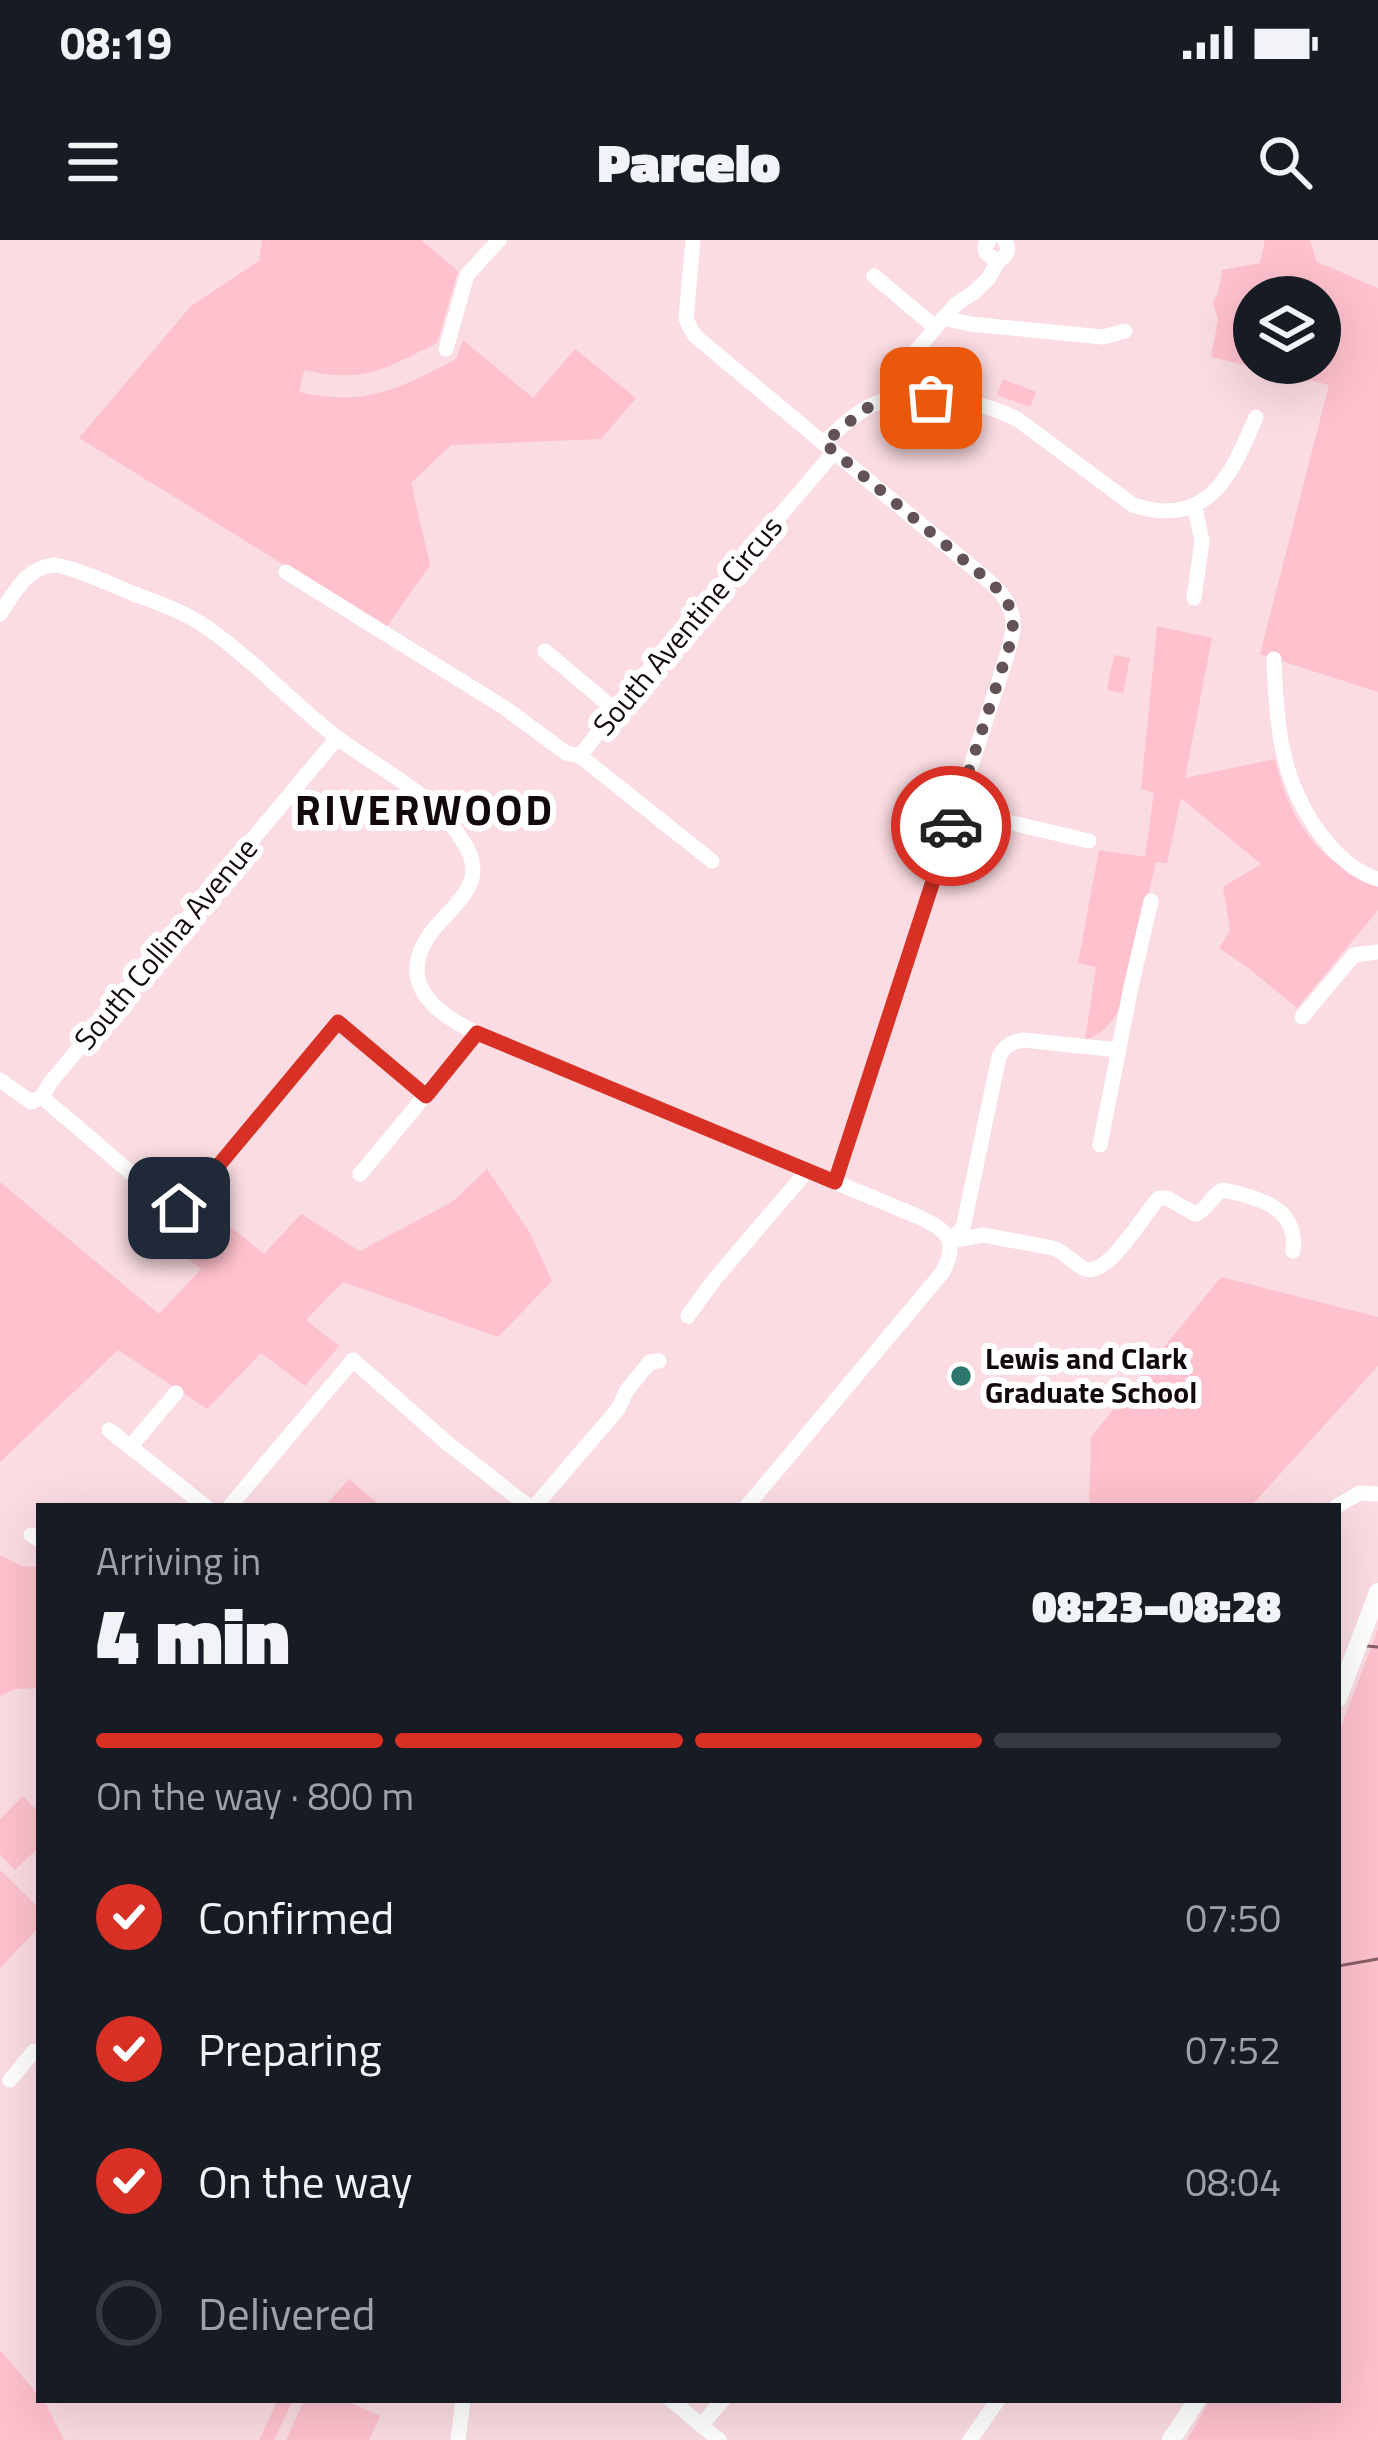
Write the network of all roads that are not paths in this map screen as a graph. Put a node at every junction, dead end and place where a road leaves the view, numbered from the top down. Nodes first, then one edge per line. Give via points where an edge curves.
1 (499, 240) edge
2 (693, 240) edge
3 (989, 240) edge
4 (1004, 240) edge
5 (999, 260) junction
6 (874, 276) dead end
7 (939, 323) junction
8 (1125, 332) dead end
9 (446, 349) dead end
10 (891, 399) junction
11 (1256, 417) dead end
12 (829, 448) junction
13 (1195, 508) junction
14 (286, 572) dead end
15 (1194, 598) dead end
16 (0, 614) edge
17 (544, 651) dead end
18 (1274, 659) dead end
19 (615, 710) junction
20 (337, 738) junction
21 (580, 756) junction
22 (956, 810) junction
23 (1089, 841) dead end
24 (712, 861) dead end
25 (1378, 879) edge
26 (1151, 901) dead end
27 (1378, 952) edge
28 (1302, 1017) dead end
29 (477, 1033) junction
30 (1118, 1050) junction
31 (0, 1080) edge
32 (426, 1096) junction
33 (42, 1097) junction
34 (1100, 1145) dead end
35 (805, 1171) junction
36 (360, 1174) dead end
37 (835, 1182) junction
38 (950, 1241) junction
39 (1293, 1251) dead end
40 (688, 1316) dead end
41 (659, 1361) dead end
42 (176, 1393) dead end
43 (109, 1430) dead end
44 (130, 1447) junction
45 (1378, 1494) edge
46 (201, 1503) edge
47 (233, 1503) edge
48 (528, 1503) edge
49 (535, 1503) edge
50 (750, 1503) edge
51 (1341, 1504) edge
52 (1378, 1592) edge
53 (1341, 1690) edge
54 (36, 2054) edge
55 (10, 2080) dead end
56 (463, 2403) edge
57 (675, 2403) edge
58 (720, 2403) edge
59 (996, 2403) edge
60 (1195, 2403) edge
61 (701, 2425) junction
62 (458, 2440) edge
63 (719, 2440) edge
64 (970, 2440) edge
65 (1171, 2440) edge

1 - 9 street via 467,275
2 - 12 street via 690,331
3 - 5 street via 986,254
4 - 5 street via 1007,254
5 - 7 street
6 - 7 street
7 - 8 street via 1103,337
7 - 10 street via 897,373
10 - 12 street, South Aventine Circus via 865,409
10 - 13 street via 943,397 998,410 1133,505
11 - 13 street via 1230,473
12 - 19 street, South Aventine Circus
12 - 22 street via 1012,608 1010,644
13 - 15 street via 1202,541
14 - 21 street, South Aventine Circus
16 - 20 street via 31,572 63,566 194,619
17 - 19 street
18 - 25 street via 1281,746 1299,802 1345,862
19 - 21 street, South Aventine Circus
20 - 29 street via 426,801 470,853 471,881 425,942 418,971 432,1007
20 - 33 street, South Collina Avenue
21 - 24 street
22 - 23 street
22 - 37 street
26 - 30 street
27 - 28 street via 1354,955
29 - 32 street
29 - 35 street
30 - 34 street
30 - 38 street via 1007,1045 963,1228
31 - 33 street via 31,1102
32 - 33 street via 338,1022 179,1208
32 - 36 street
35 - 37 street
35 - 40 street
37 - 38 street via 931,1222
38 - 39 street via 983,1235 1053,1248 1093,1270 1162,1196 1195,1214 1223,1190 1283,1213
38 - 50 street via 942,1273
41 - 49 street
42 - 44 street
43 - 44 street
44 - 46 street
45 - 51 street
47 - 48 street via 353,1360
52 - 53 main road
54 - 55 street
56 - 62 street
57 - 61 street
58 - 61 street
59 - 64 street
60 - 65 main road
61 - 63 street

